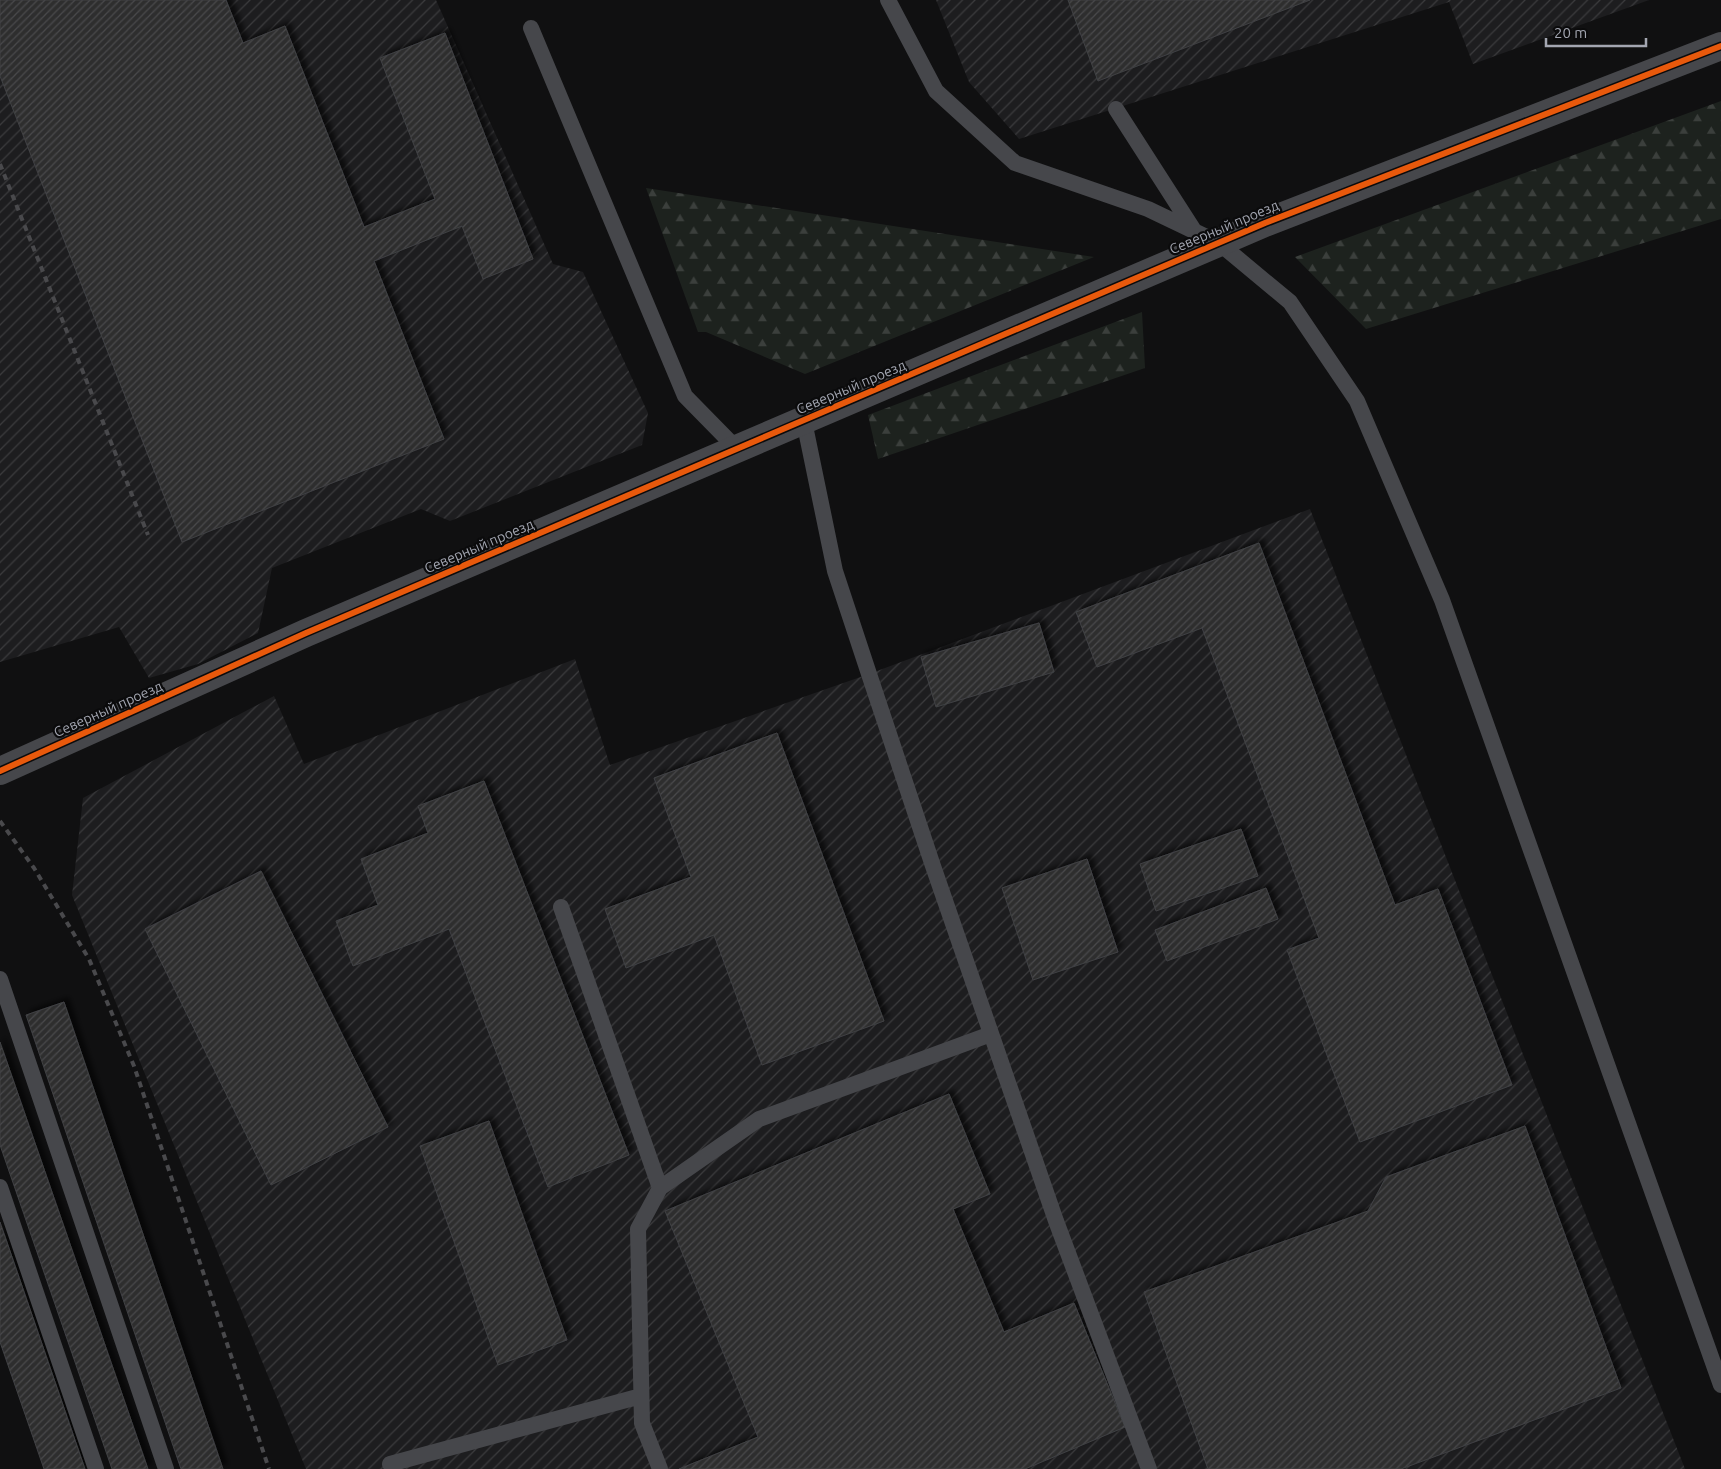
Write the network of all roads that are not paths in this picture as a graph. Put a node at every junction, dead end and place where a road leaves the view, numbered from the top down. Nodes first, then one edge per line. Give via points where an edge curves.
1 (888, 0) edge
2 (531, 28) dead end
3 (1721, 46) edge
4 (1116, 109) dead end
5 (1207, 237) junction
6 (804, 421) junction
7 (737, 449) junction
8 (0, 771) edge
9 (561, 907) dead end
10 (0, 979) edge
11 (991, 1034) junction
12 (0, 1187) edge
13 (660, 1188) junction
14 (1721, 1385) edge
15 (641, 1396) junction
16 (390, 1464) dead end
17 (96, 1469) edge
18 (166, 1469) edge
19 (660, 1469) edge
20 (1149, 1469) edge

1 - 5 lane via 936,91 1015,163 1148,209
2 - 7 lane via 685,396
3 - 5 street, Северный проезд via 1265,223
4 - 5 lane
5 - 6 street, Северный проезд
5 - 14 lane via 1290,302 1357,401 1442,600
6 - 7 street, Северный проезд
6 - 11 lane via 836,571
7 - 8 street, Северный проезд via 306,633
9 - 13 lane
10 - 18 lane
11 - 13 lane via 760,1119
11 - 20 lane via 1056,1221
12 - 17 lane
13 - 15 lane via 638,1229
15 - 16 lane
15 - 19 lane via 642,1423

